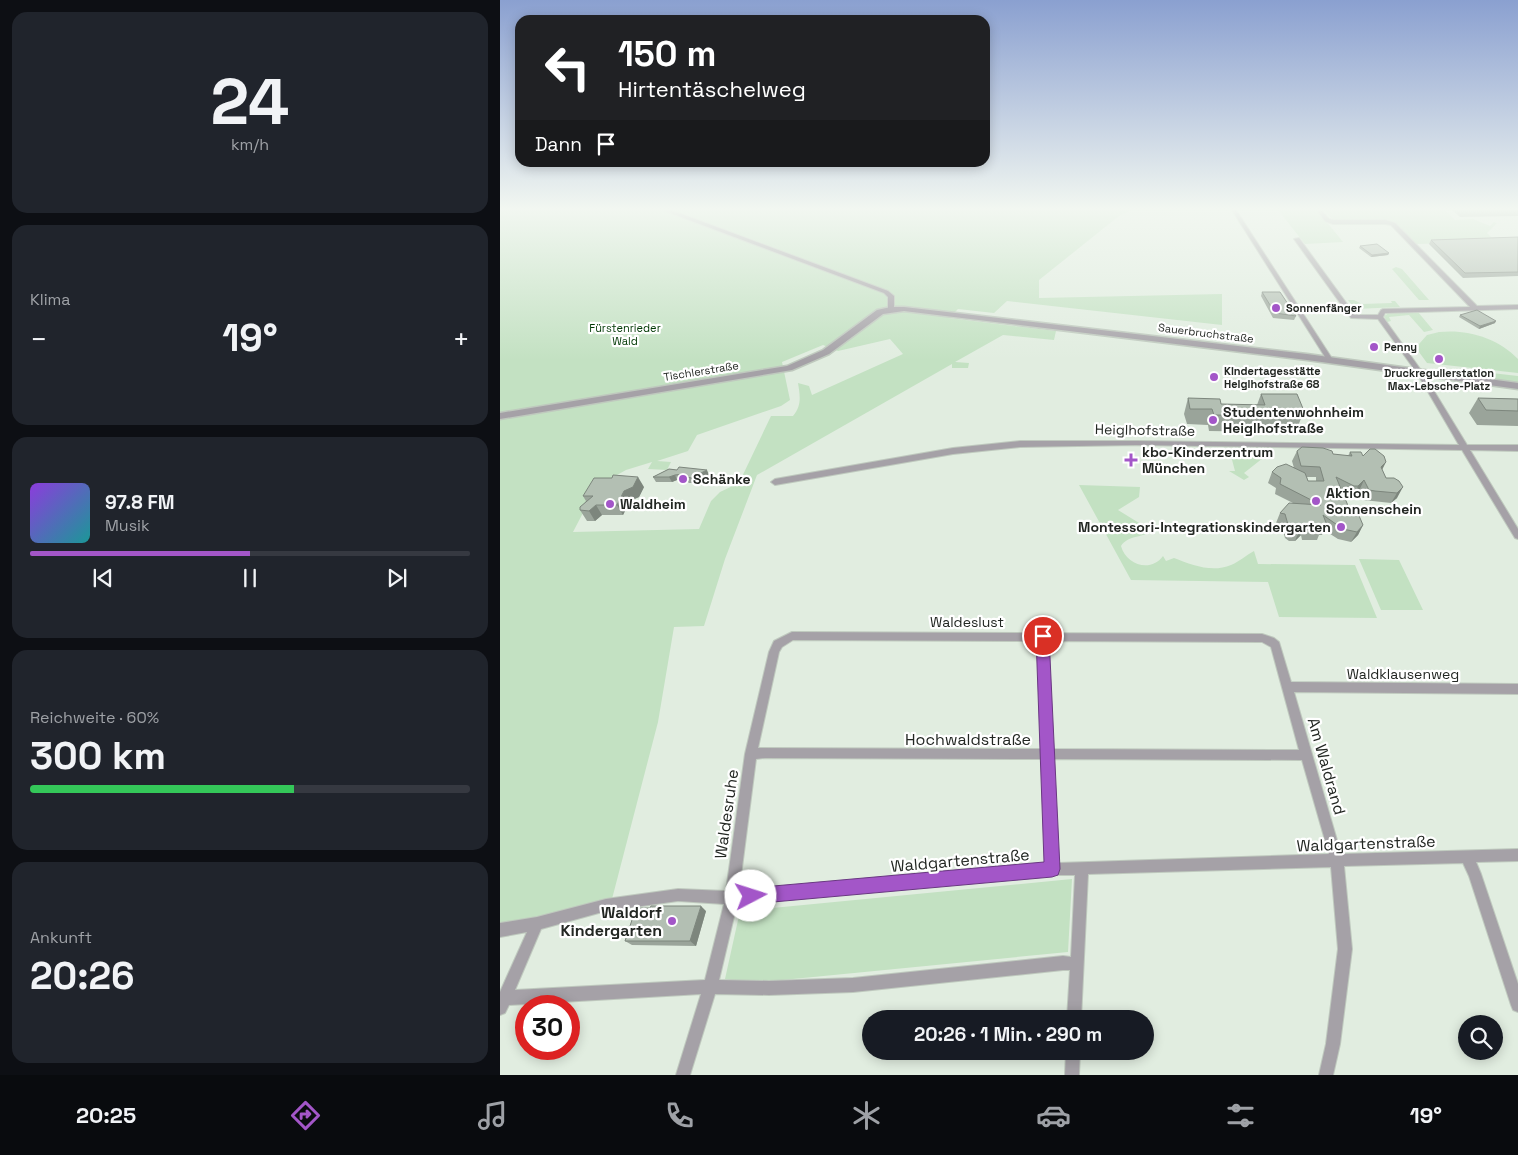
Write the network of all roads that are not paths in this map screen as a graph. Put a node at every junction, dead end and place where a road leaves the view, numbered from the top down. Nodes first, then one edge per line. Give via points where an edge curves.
1 (801, 260) edge
2 (1266, 260) edge
3 (1312, 260) edge
4 (1428, 260) edge
5 (1518, 307) edge
6 (1475, 308) junction
7 (891, 309) junction
8 (1380, 317) junction
9 (1330, 360) junction
10 (1420, 373) junction
11 (1518, 386) edge
12 (500, 416) edge
13 (1464, 447) junction
14 (1518, 448) edge
15 (775, 482) dead end
16 (1518, 536) edge
17 (1043, 636) junction
18 (778, 644) joint
19 (1276, 645) joint
20 (1287, 687) junction
21 (1518, 689) edge
22 (751, 754) junction
23 (1305, 755) junction
24 (1047, 756) junction
25 (1518, 855) edge
26 (1466, 856) junction
27 (1337, 862) junction
28 (1052, 869) junction
29 (1082, 869) junction
30 (732, 898) junction
31 (537, 924) junction
32 (500, 930) edge
33 (1076, 964) junction
34 (710, 987) junction
35 (502, 1003) edge
36 (1518, 1005) edge
37 (1074, 1010) edge
38 (1073, 1060) edge
39 (683, 1075) edge
40 (1072, 1075) edge
41 (1326, 1075) edge

1 - 7 street via 886,292 891,296
2 - 9 street
3 - 8 street via 1353,317
4 - 6 street
5 - 6 street
6 - 8 street via 1384,311
7 - 9 street, Sauerbruchstraße
7 - 12 street, Tischlerstraße via 873,316 826,352 789,368
8 - 10 street
9 - 10 street, Sauerbruchstraße
10 - 11 street, Sauerbruchstraße
10 - 13 street
13 - 14 street, Heiglhofstraße
13 - 15 street, Heiglhofstraße via 1020,444 953,451
13 - 16 street
17 - 18 street, Waldeslust via 792,636
17 - 19 street, Waldeslust via 1262,638
17 - 24 street
18 - 22 street, Waldesruhe
19 - 20 street, Am Waldrand
20 - 21 street, Waldklausenweg
20 - 23 street, Am Waldrand
22 - 24 street, Hochwaldstraße
22 - 30 street, Waldesruhe
23 - 24 street, Hochwaldstraße
23 - 27 street, Am Waldrand
24 - 28 street
25 - 26 street, Waldgartenstraße
26 - 27 street, Waldgartenstraße
26 - 36 street
27 - 29 street, Waldgartenstraße
27 - 41 street, Am Waldrand via 1345,949
28 - 29 street, Waldgartenstraße
28 - 30 street, Waldgartenstraße
29 - 33 street
30 - 31 street, Waldgartenstraße via 678,895 615,904
30 - 34 street, Waldesruhe
31 - 32 street, Waldgartenstraße
31 - 35 street
33 - 34 street via 853,985
33 - 37 street
34 - 35 street
34 - 39 street, Waldesruhe
38 - 40 street

